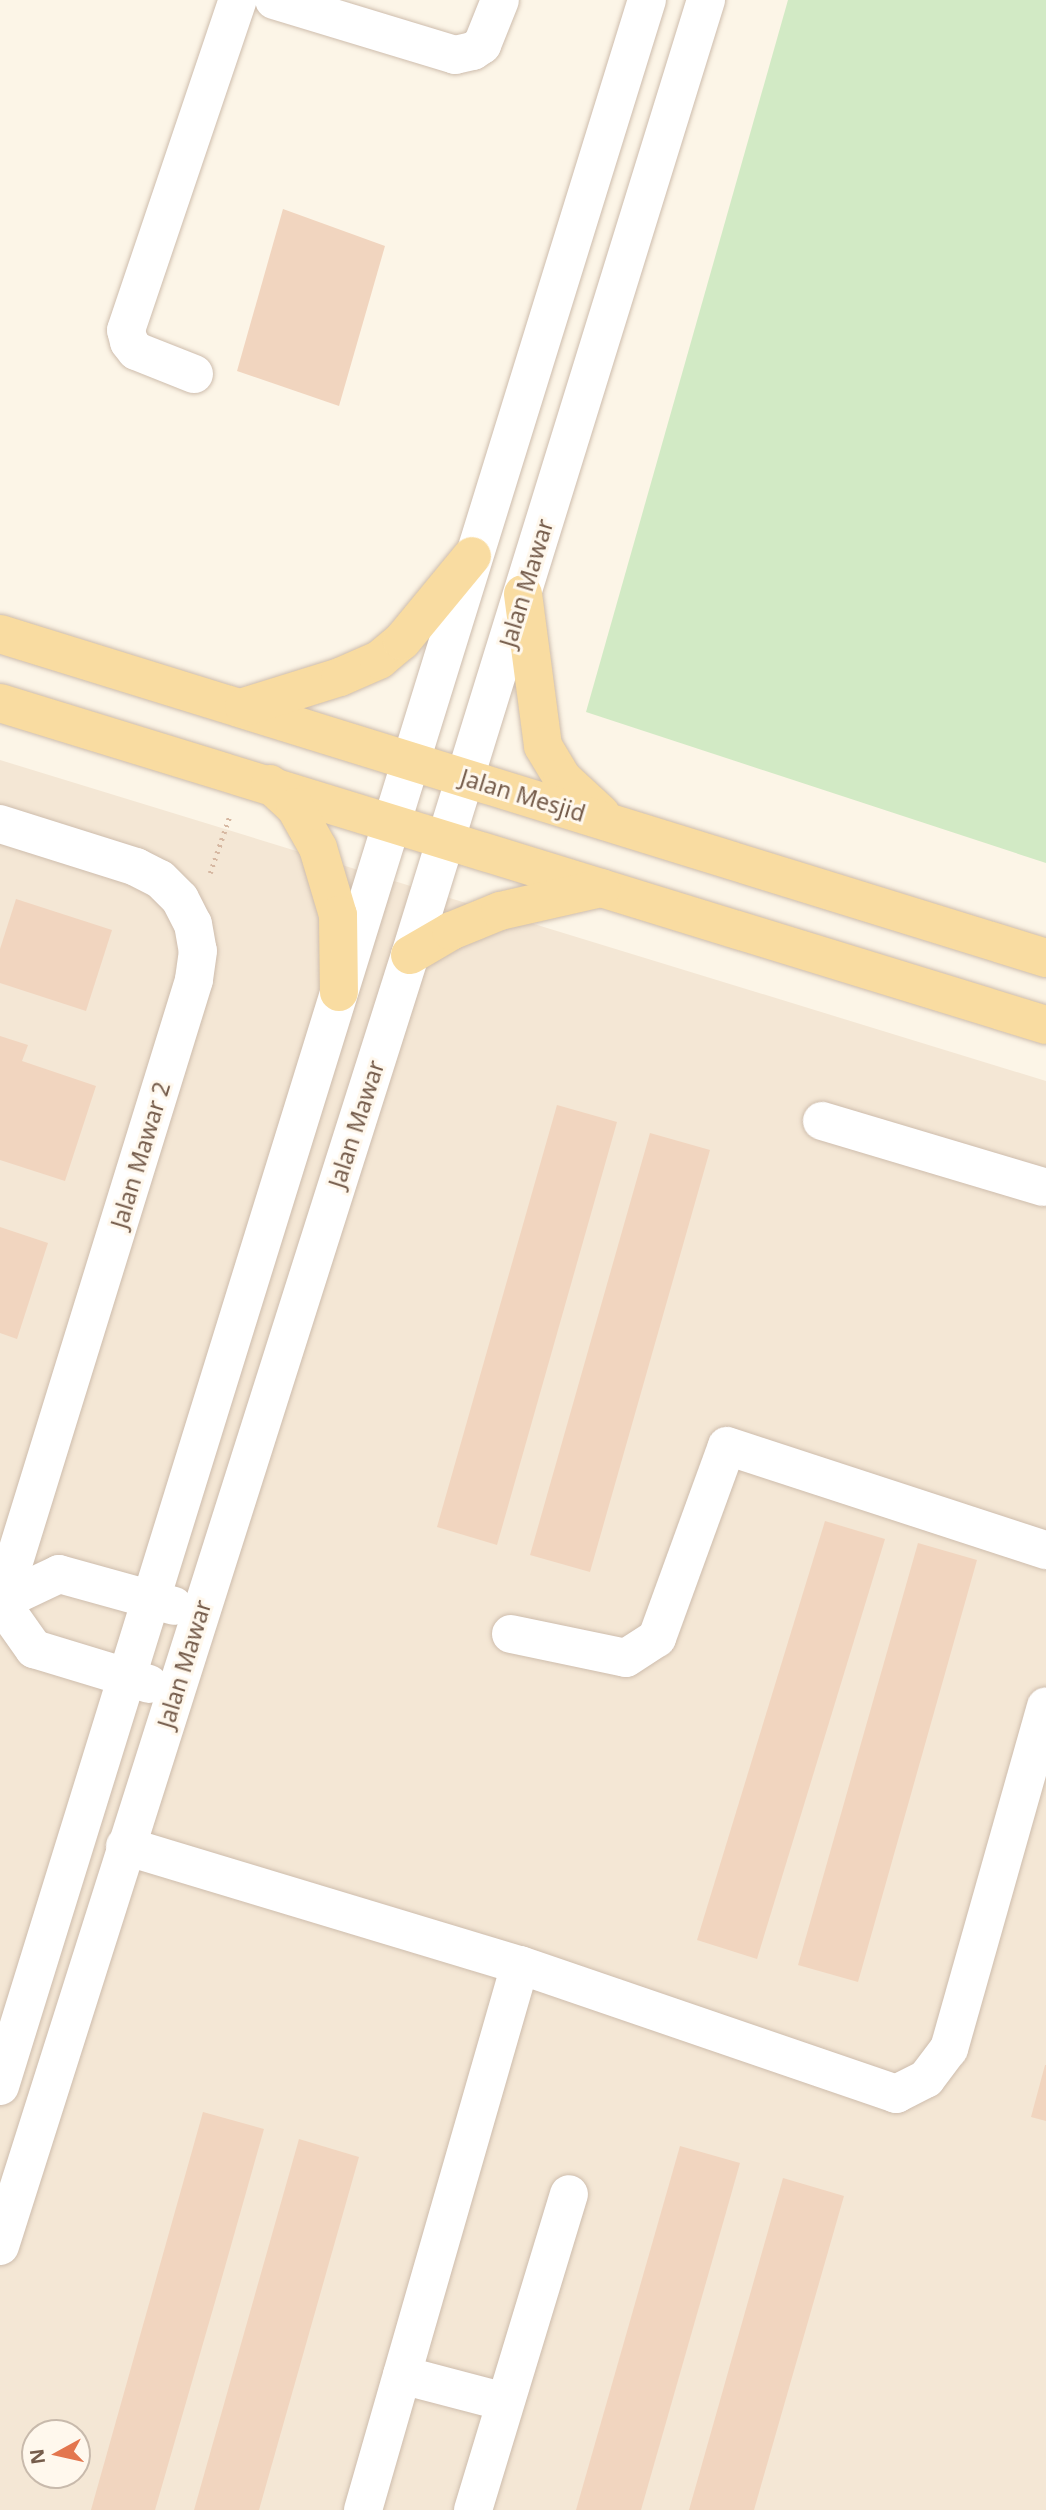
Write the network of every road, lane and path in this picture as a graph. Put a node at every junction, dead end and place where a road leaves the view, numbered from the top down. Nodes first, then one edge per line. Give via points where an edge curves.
1 (238, 0) edge
2 (274, 0) edge
3 (500, 0) edge
4 (647, 0) edge
5 (706, 0) edge
6 (194, 374) dead end
7 (472, 556) junction
8 (523, 594) junction
9 (0, 634) edge
10 (0, 703) edge
11 (244, 707) junction
12 (411, 759) junction
13 (465, 776) junction
14 (257, 779) junction
15 (392, 821) junction
16 (0, 824) edge
17 (446, 838) junction
18 (661, 838) junction
19 (603, 888) junction
20 (193, 924) junction
21 (410, 955) junction
22 (1046, 958) edge
23 (340, 992) junction
24 (1046, 1025) edge
25 (822, 1121) dead end
26 (1043, 1187) dead end
27 (1046, 1550) edge
28 (151, 1599) junction
29 (1, 1603) edge
30 (200, 1613) junction
31 (511, 1634) dead end
32 (127, 1677) junction
33 (176, 1692) junction
34 (1046, 1706) edge
35 (125, 1846) junction
36 (520, 1965) junction
37 (0, 2086) edge
38 (569, 2194) dead end
39 (0, 2246) edge
40 (402, 2375) junction
41 (505, 2402) junction
42 (363, 2510) edge
43 (473, 2510) edge

1 - 6 street via 126,330 129,342 146,357
2 - 3 street via 455,54 482,45
4 - 7 street
5 - 8 street, Jalan Mawar
7 - 11 main road via 402,641 379,660
7 - 12 street
8 - 13 street, Jalan Mawar
8 - 18 main road via 543,746 562,778 603,815
9 - 11 main road, Jalan Mesjid
10 - 14 main road
11 - 12 main road, Jalan Mesjid
12 - 13 main road, Jalan Mesjid
12 - 15 street
13 - 17 street, Jalan Mawar
13 - 18 main road, Jalan Mesjid
14 - 15 main road
14 - 20 path
14 - 23 main road via 295,807 318,848 338,915
15 - 17 main road
15 - 23 street
16 - 20 street, Jalan Mawar 2 via 136,867 160,879 180,899
17 - 19 main road
17 - 21 street, Jalan Mawar
18 - 22 main road, Jalan Mesjid
19 - 21 main road via 500,911
19 - 24 main road
20 - 29 street, Jalan Mawar 2 via 198,951 194,980
21 - 30 street, Jalan Mawar
23 - 28 street
25 - 26 street
27 - 31 street via 727,1446 657,1638 626,1658
28 - 29 street via 60,1574
28 - 30 street
28 - 32 street
29 - 32 street via 34,1649
30 - 33 street, Jalan Mawar
32 - 33 street
32 - 37 street
33 - 35 street, Jalan Mawar
34 - 36 street via 949,2049 926,2079 896,2094
35 - 36 street
35 - 39 street, Jalan Mawar
36 - 40 street
38 - 41 street
40 - 41 street
40 - 42 street
41 - 43 street

